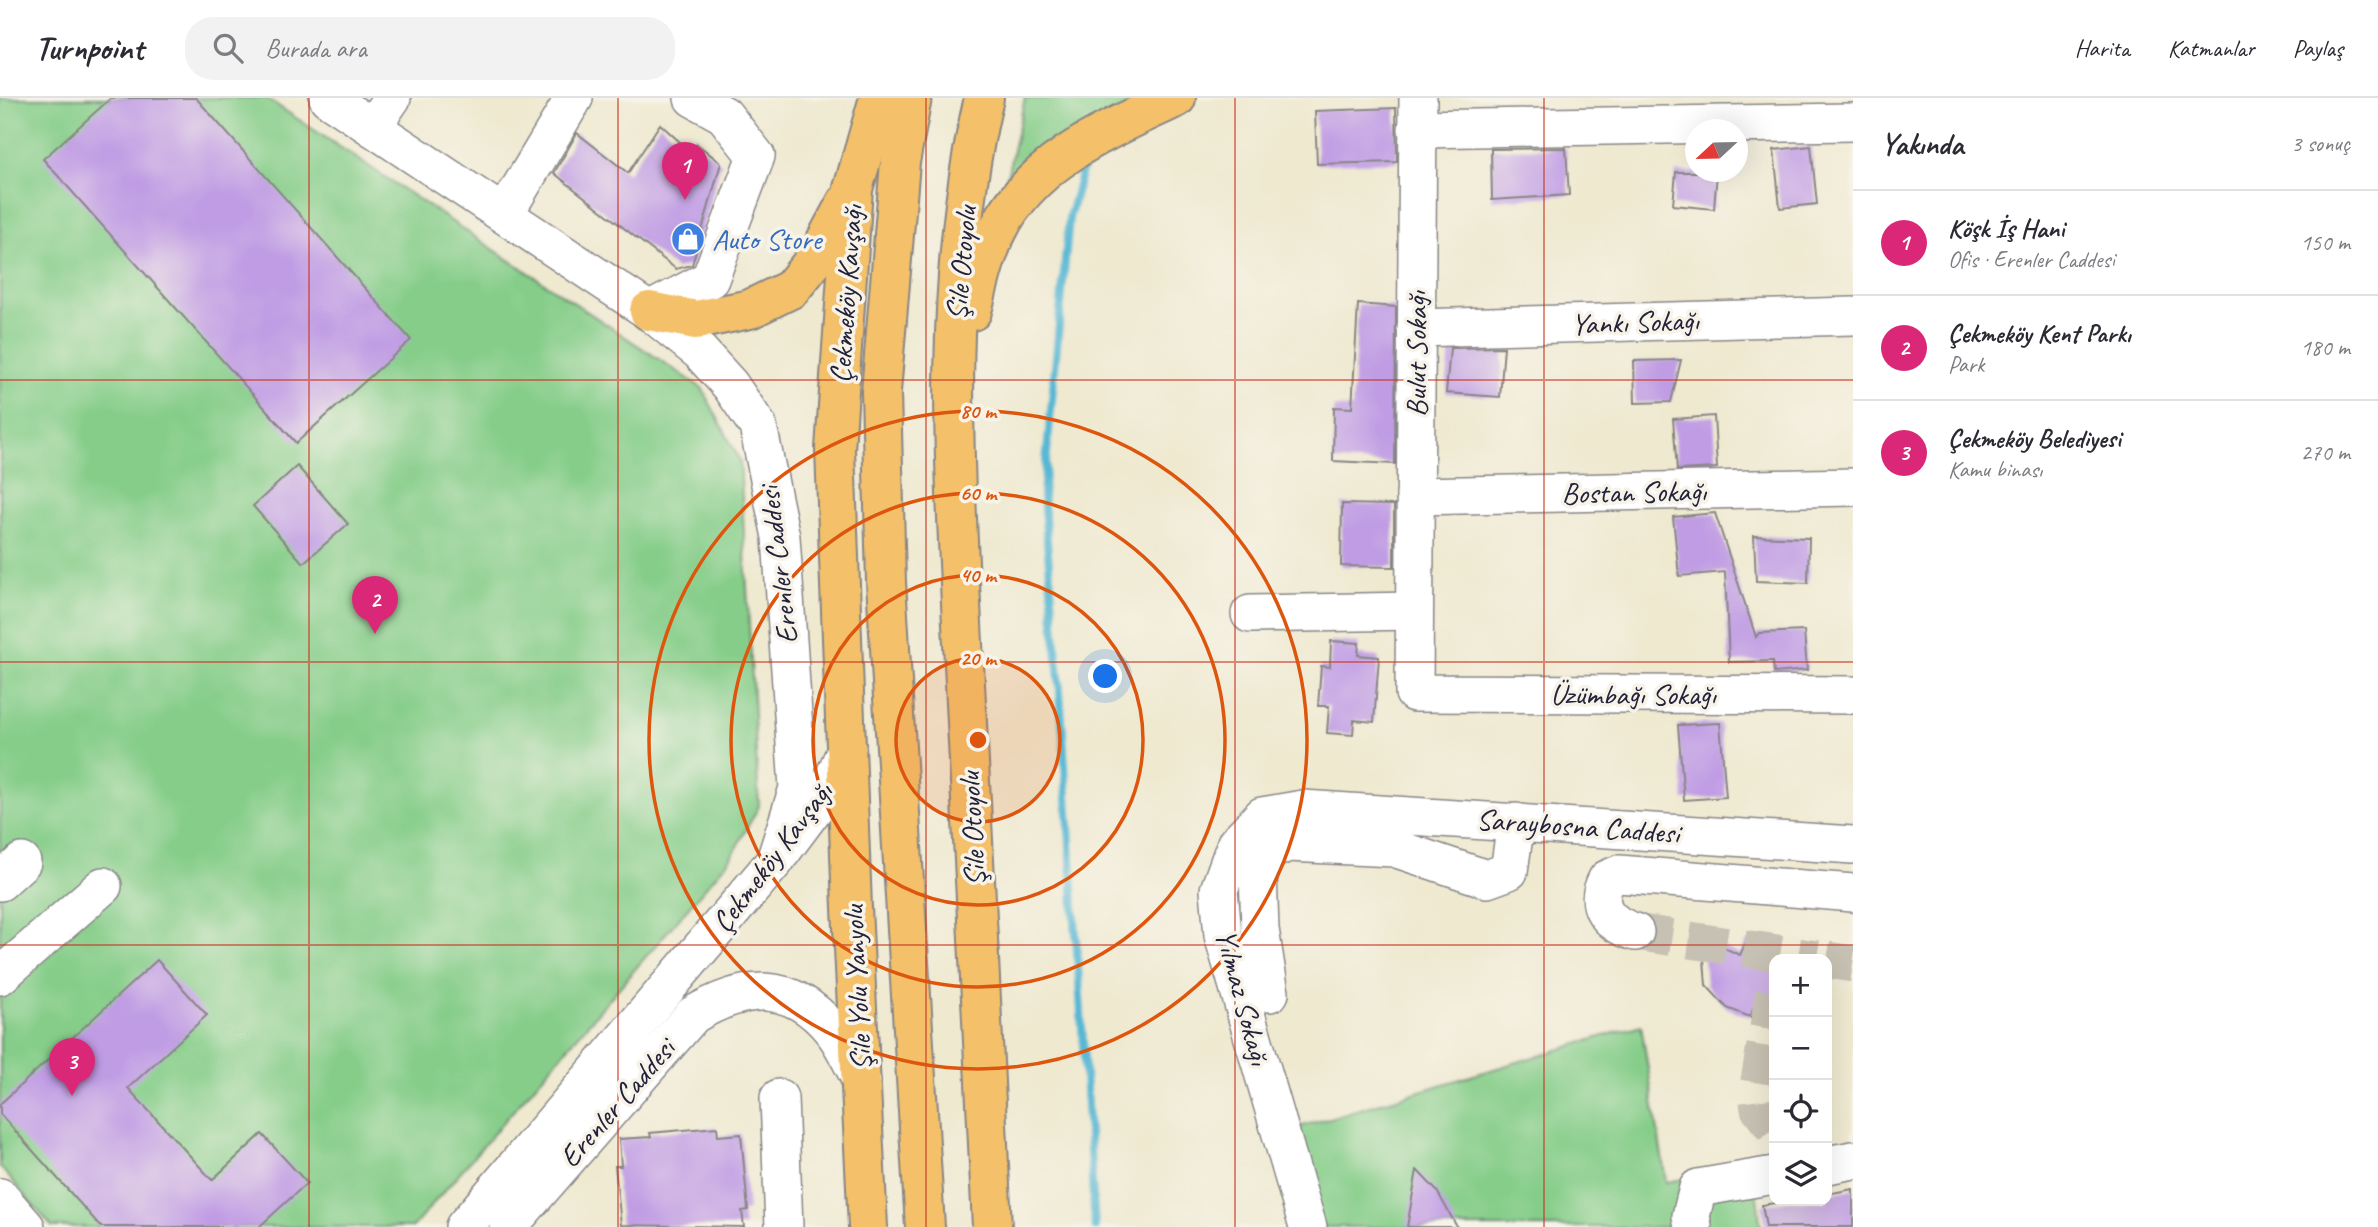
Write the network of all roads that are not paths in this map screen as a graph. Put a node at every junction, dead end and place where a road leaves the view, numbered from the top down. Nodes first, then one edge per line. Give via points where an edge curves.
1 (328, 98) edge
2 (574, 98) edge
3 (693, 98) edge
4 (863, 98) edge
5 (879, 98) edge
6 (912, 98) edge
7 (984, 98) edge
8 (1176, 98) edge
9 (382, 113) edge
10 (1418, 114) edge
11 (1853, 122) edge
12 (853, 189) junction
13 (505, 213) junction
14 (649, 311) junction
15 (1853, 316) edge
16 (1416, 328) junction
17 (953, 399) junction
18 (1853, 487) edge
19 (1415, 496) junction
20 (1414, 611) junction
21 (1250, 614) dead end
22 (1414, 693) joint
23 (1853, 695) edge
24 (847, 748) junction
25 (1303, 808) joint
26 (1516, 822) junction
27 (1853, 845) edge
28 (775, 861) junction
29 (103, 886) dead end
30 (1853, 893) edge
31 (1635, 932) tunnel mouth
32 (0, 976) edge
33 (1270, 993) dead end
34 (862, 1082) junction
35 (779, 1098) dead end
36 (1832, 1138) edge
37 (1853, 1139) edge
38 (1853, 1160) edge
39 (1832, 1164) edge
40 (1769, 1176) edge
41 (0, 1197) edge
42 (26, 1227) edge
43 (464, 1227) edge
44 (508, 1227) edge
45 (783, 1227) edge
46 (868, 1227) edge
47 (925, 1227) edge
48 (992, 1227) edge
49 (1308, 1227) edge
50 (1693, 1227) edge

1 - 9 street, Erenler Caddesi
2 - 13 street
3 - 14 street via 724,114 756,156 710,279
4 - 12 main road
5 - 12 main road
6 - 47 main road via 900,162 881,392 886,582
7 - 17 main road, Şile Otoyolu via 958,263
8 - 17 main road via 1075,148 1022,196 999,228 983,267
9 - 13 street, Erenler Caddesi
10 - 11 street
10 - 16 street, Bulut Sokağı
12 - 14 main road via 817,257 791,289 750,309 696,320
12 - 24 main road, Çekmeköy Kavşağı via 835,449
13 - 14 street, Erenler Caddesi
14 - 28 street, Erenler Caddesi via 700,352 758,426 781,537 798,788
15 - 16 street, Yankı Sokağı
16 - 19 street, Bulut Sokağı
17 - 48 main road, Şile Otoyolu
18 - 19 street, Bostan Sokağı
19 - 20 street, Bulut Sokağı
20 - 21 street
20 - 22 street, Bulut Sokağı
22 - 23 street, Üzümbağı Sokağı
24 - 28 street, Çekmeköy Kavşağı via 828,790
24 - 34 main road, Şile Yolu Yanyolu
25 - 26 street, Saraybosna Caddesi
25 - 49 street, Yılmaz Sokağı via 1262,816 1236,843 1219,890 1223,935
26 - 27 street, Saraybosna Caddesi
26 - 33 street via 1509,871 1487,879 1394,848 1288,843 1269,851 1258,873 1260,929
28 - 43 street, Çekmeköy Kavşağı
29 - 32 street
30 - 31 street via 1619,874 1607,879 1600,901 1605,914 1619,927
34 - 44 street, Erenler Caddesi via 833,1030 794,996 763,990 723,998 694,1015
34 - 46 main road, Şile Yolu Yanyolu
35 - 45 street
36 - 37 street
38 - 39 street
40 - 50 street via 1698,1188
41 - 42 street

